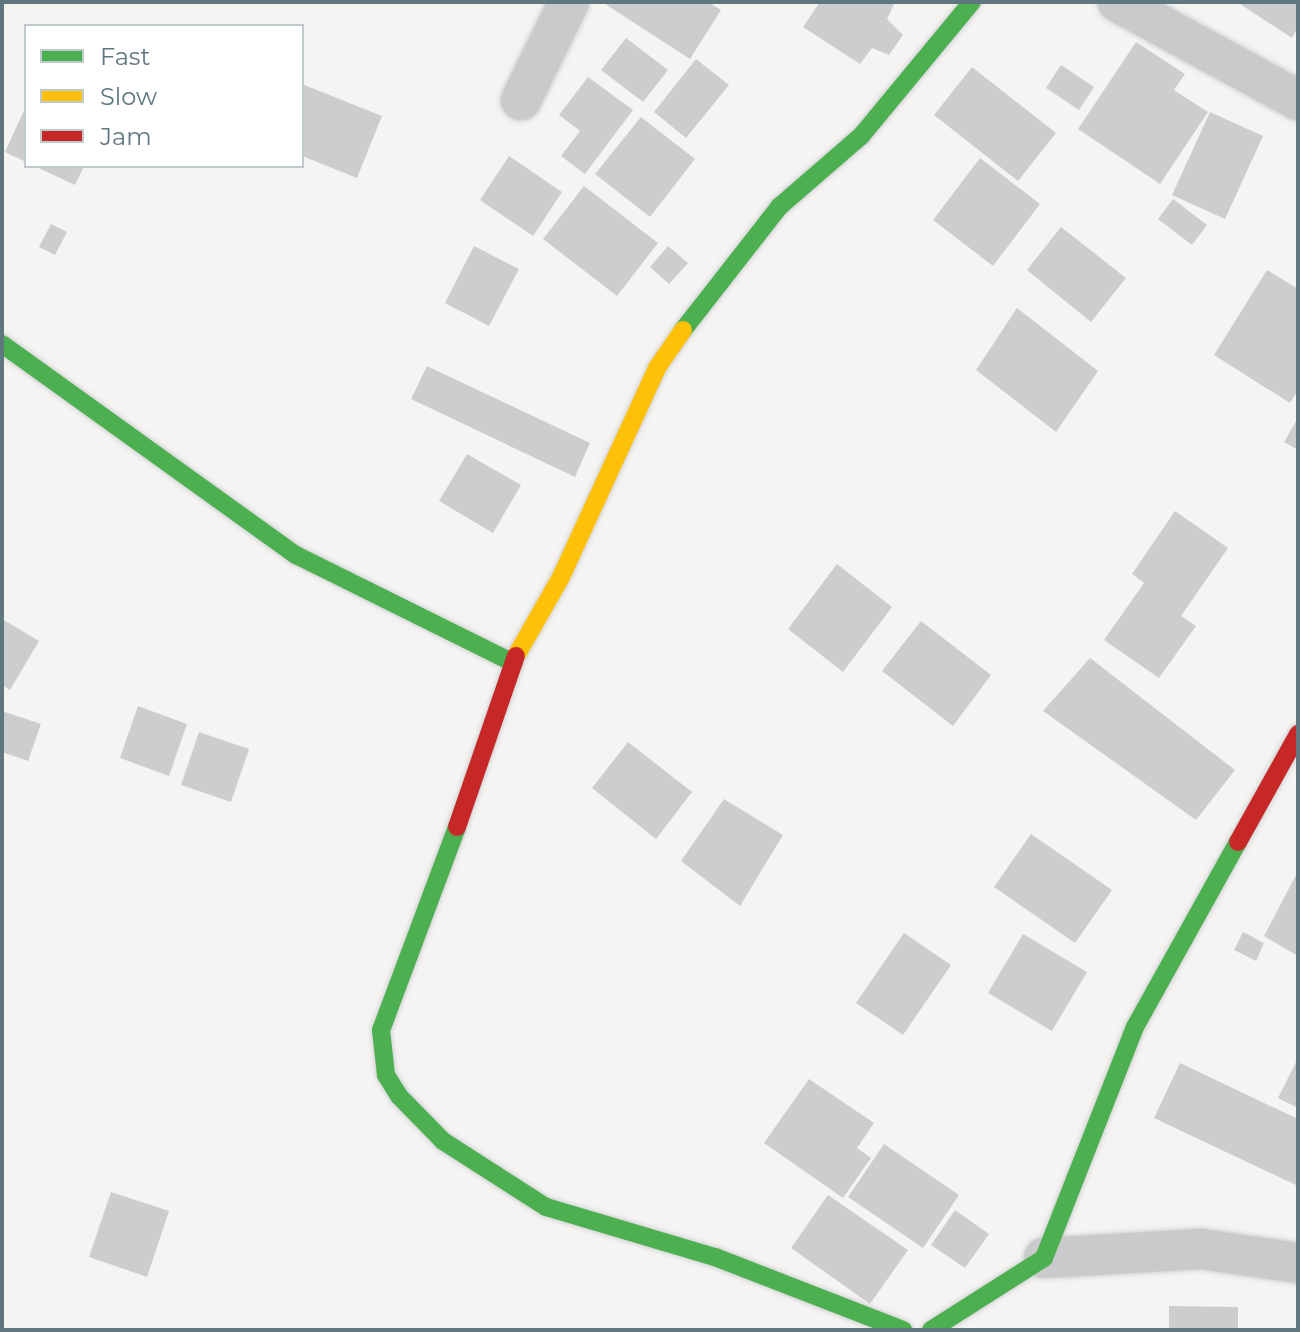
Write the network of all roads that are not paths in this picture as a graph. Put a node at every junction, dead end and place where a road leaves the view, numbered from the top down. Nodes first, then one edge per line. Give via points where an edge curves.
1 (569, 2) edge
2 (972, 2) edge
3 (1118, 2) edge
4 (521, 100) dead end
5 (1298, 100) edge
6 (2, 344) edge
7 (514, 663) junction
8 (1298, 734) edge
9 (1044, 1258) junction
10 (1298, 1263) edge
11 (903, 1330) edge
12 (931, 1330) edge

1 - 4 street
2 - 7 street via 861,136 779,207 713,285 657,368 561,577
3 - 5 street
6 - 7 street via 296,555
7 - 11 street via 385,1016 381,1030 386,1075 443,1141 546,1207 715,1257
8 - 9 street via 1135,1027
9 - 10 street via 1201,1249
9 - 12 street

